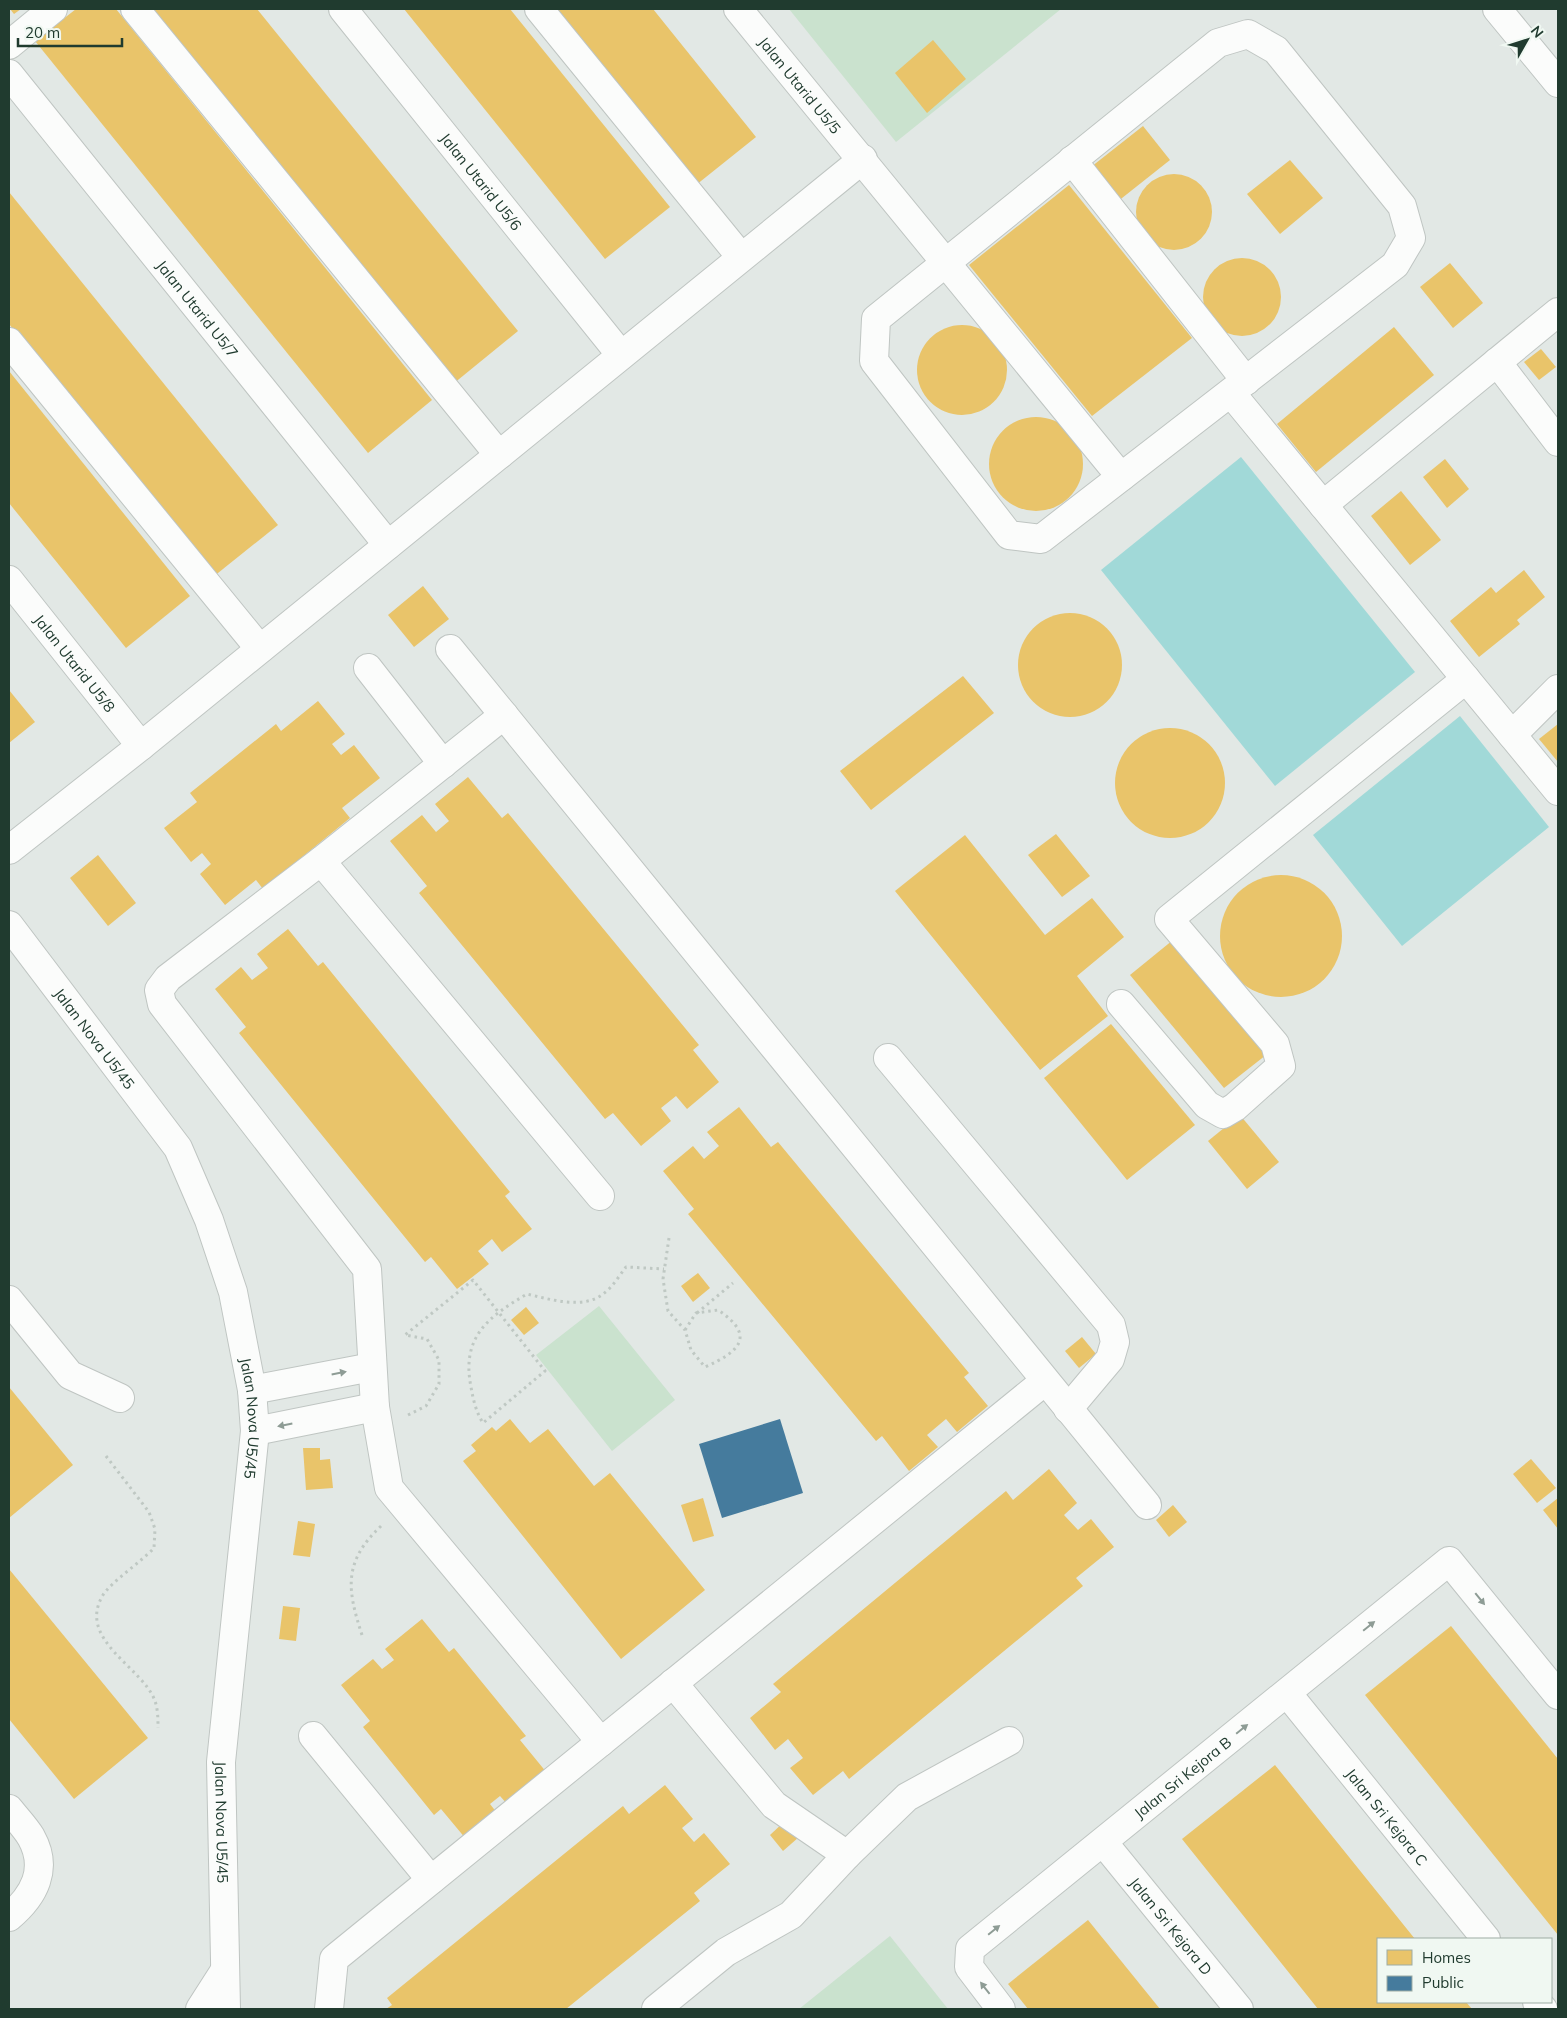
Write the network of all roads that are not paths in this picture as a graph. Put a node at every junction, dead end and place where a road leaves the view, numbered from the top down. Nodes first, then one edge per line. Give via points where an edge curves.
1 (53, 9) edge
2 (136, 9) edge
3 (343, 9) edge
4 (539, 9) edge
5 (738, 9) edge
6 (1497, 9) edge
7 (9, 45) edge
8 (9, 74) edge
9 (1558, 83) edge
10 (862, 159) junction
11 (1072, 160) junction
12 (742, 257) junction
13 (946, 262) junction
14 (1558, 312) edge
15 (9, 342) edge
16 (621, 355) junction
17 (1497, 362) junction
18 (1238, 387) junction
19 (1558, 442) edge
20 (499, 455) junction
21 (1122, 477) junction
22 (1323, 505) junction
23 (388, 545) junction
24 (9, 580) edge
25 (260, 649) junction
26 (450, 649) dead end
27 (368, 668) dead end
28 (1466, 679) junction
29 (1558, 689) edge
30 (504, 715) junction
31 (1512, 735) junction
32 (141, 746) junction
33 (443, 764) junction
34 (1558, 792) edge
35 (9, 850) edge
36 (321, 861) junction
37 (11, 934) edge
38 (1121, 1004) dead end
39 (888, 1058) dead end
40 (600, 1196) dead end
41 (9, 1300) edge
42 (372, 1367) junction
43 (1045, 1381) junction
44 (252, 1390) junction
45 (120, 1398) dead end
46 (1068, 1409) junction
47 (376, 1419) junction
48 (255, 1431) junction
49 (1147, 1505) dead end
50 (673, 1684) junction
51 (1287, 1693) junction
52 (1558, 1695) edge
53 (313, 1736) dead end
54 (601, 1742) junction
55 (1009, 1742) dead end
56 (9, 1809) edge
57 (1103, 1842) junction
58 (847, 1855) junction
59 (431, 1880) junction
60 (9, 1917) edge
61 (1485, 1938) edge
62 (225, 1970) junction
63 (200, 2009) edge
64 (226, 2009) edge
65 (329, 2009) edge
66 (656, 2009) edge
67 (1001, 2009) edge
68 (1238, 2009) edge

1 - 7 street
2 - 20 street
3 - 16 street, Jalan Utarid U5/6
4 - 12 street
5 - 10 street, Jalan Utarid U5/5
6 - 9 street
8 - 23 street, Jalan Utarid U5/7
10 - 12 street
10 - 13 street, Jalan Utarid U5/5
11 - 13 street
11 - 18 street
11 - 18 street via 1218,43 1248,34 1276,50 1402,206 1411,238 1395,266
12 - 16 street
13 - 21 street, Jalan Utarid U5/5
13 - 21 street via 876,319 874,361 1009,535 1041,539
14 - 17 street
15 - 25 street
16 - 20 street
17 - 19 street
17 - 22 street
18 - 21 street
18 - 22 street
20 - 23 street
22 - 28 street
23 - 25 street
24 - 32 street, Jalan Utarid U5/8
25 - 32 street
26 - 30 street
27 - 33 street
28 - 31 street
28 - 38 street via 1169,919 1275,1044 1282,1066 1223,1114 1208,1105
29 - 31 street
30 - 33 street
30 - 43 street
31 - 34 street
32 - 35 street
33 - 36 street
36 - 40 street
36 - 42 street via 168,978 158,990 162,1004 367,1269
37 - 44 street, Jalan Nova U5/45 via 178,1148 209,1220 233,1292
39 - 46 street via 1111,1325 1115,1342 1110,1359
41 - 45 street via 70,1374
44 -> 42 street
42 - 47 street
43 - 46 street
43 - 50 street
44 - 48 street, Jalan Nova U5/45
46 - 49 street
47 -> 48 street
47 - 54 street via 389,1488
48 - 62 street, Jalan Nova U5/45 via 221,1762
50 - 54 street
50 - 58 street via 774,1804
51 -> 52 street, Jalan Sri Kejora B via 1449,1561
57 -> 51 street, Jalan Sri Kejora B
51 - 61 street, Jalan Sri Kejora C
53 - 59 street
54 - 59 street
55 - 58 street via 907,1797
56 - 60 street via 31,1837 39,1856 33,1891
67 -> 57 street, Jalan Sri Kejora B via 969,1968 970,1950
57 - 68 street, Jalan Sri Kejora D
58 - 66 street via 791,1915 726,1952
59 - 65 street via 334,1959
62 - 63 street
62 - 64 street, Jalan Nova U5/45

